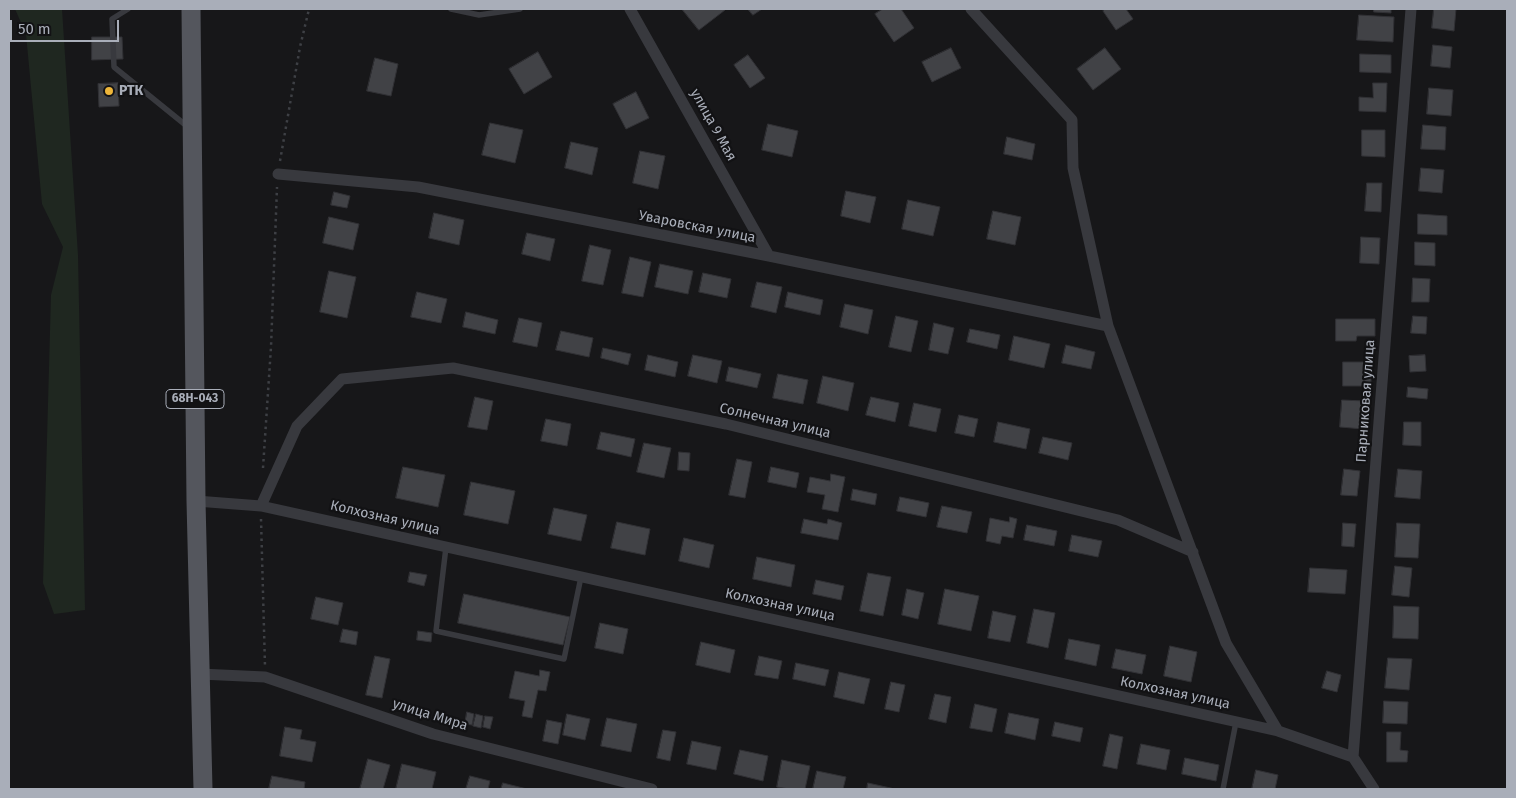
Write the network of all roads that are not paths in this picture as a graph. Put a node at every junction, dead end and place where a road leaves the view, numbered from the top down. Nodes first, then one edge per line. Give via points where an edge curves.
1 (128, 9) edge
2 (191, 9) edge
3 (451, 9) edge
4 (520, 9) edge
5 (630, 9) edge
6 (971, 9) edge
7 (1411, 9) edge
8 (192, 130) junction
9 (278, 174) road end
10 (770, 256) junction
11 (1108, 326) junction
12 (196, 501) junction
13 (261, 506) junction
14 (446, 547) junction
15 (1193, 552) junction
16 (581, 577) junction
17 (200, 674) junction
18 (1236, 722) junction
19 (1278, 731) junction
20 (1353, 757) junction
21 (202, 789) edge
22 (652, 789) edge
23 (1223, 789) edge
24 (1374, 789) edge

1 - 8 lane via 112,19 114,67
2 - 8 main road, 68Н-043
3 - 4 lane via 480,15
5 - 10 street, улица 9 Мая
6 - 11 street via 1072,120 1073,168
7 - 20 street, Парниковая улица
8 - 12 main road, 68Н-043
9 - 10 street, Уваровская улица via 418,188
10 - 11 street, Уваровская улица
11 - 15 street
12 - 13 street, Колхозная улица
12 - 17 main road, 68Н-043
13 - 14 street, Колхозная улица
13 - 15 street, Солнечная улица via 297,426 342,379 454,368 726,424 1118,520
14 - 16 street, Колхозная улица
14 - 16 lane via 436,632 564,659
15 - 19 street via 1226,643
16 - 18 street, Колхозная улица
17 - 21 main road, 68Н-043
17 - 22 street, улица Мира via 265,677 434,734
18 - 19 street, Колхозная улица
18 - 23 lane
19 - 20 street, Колхозная улица
20 - 24 street

